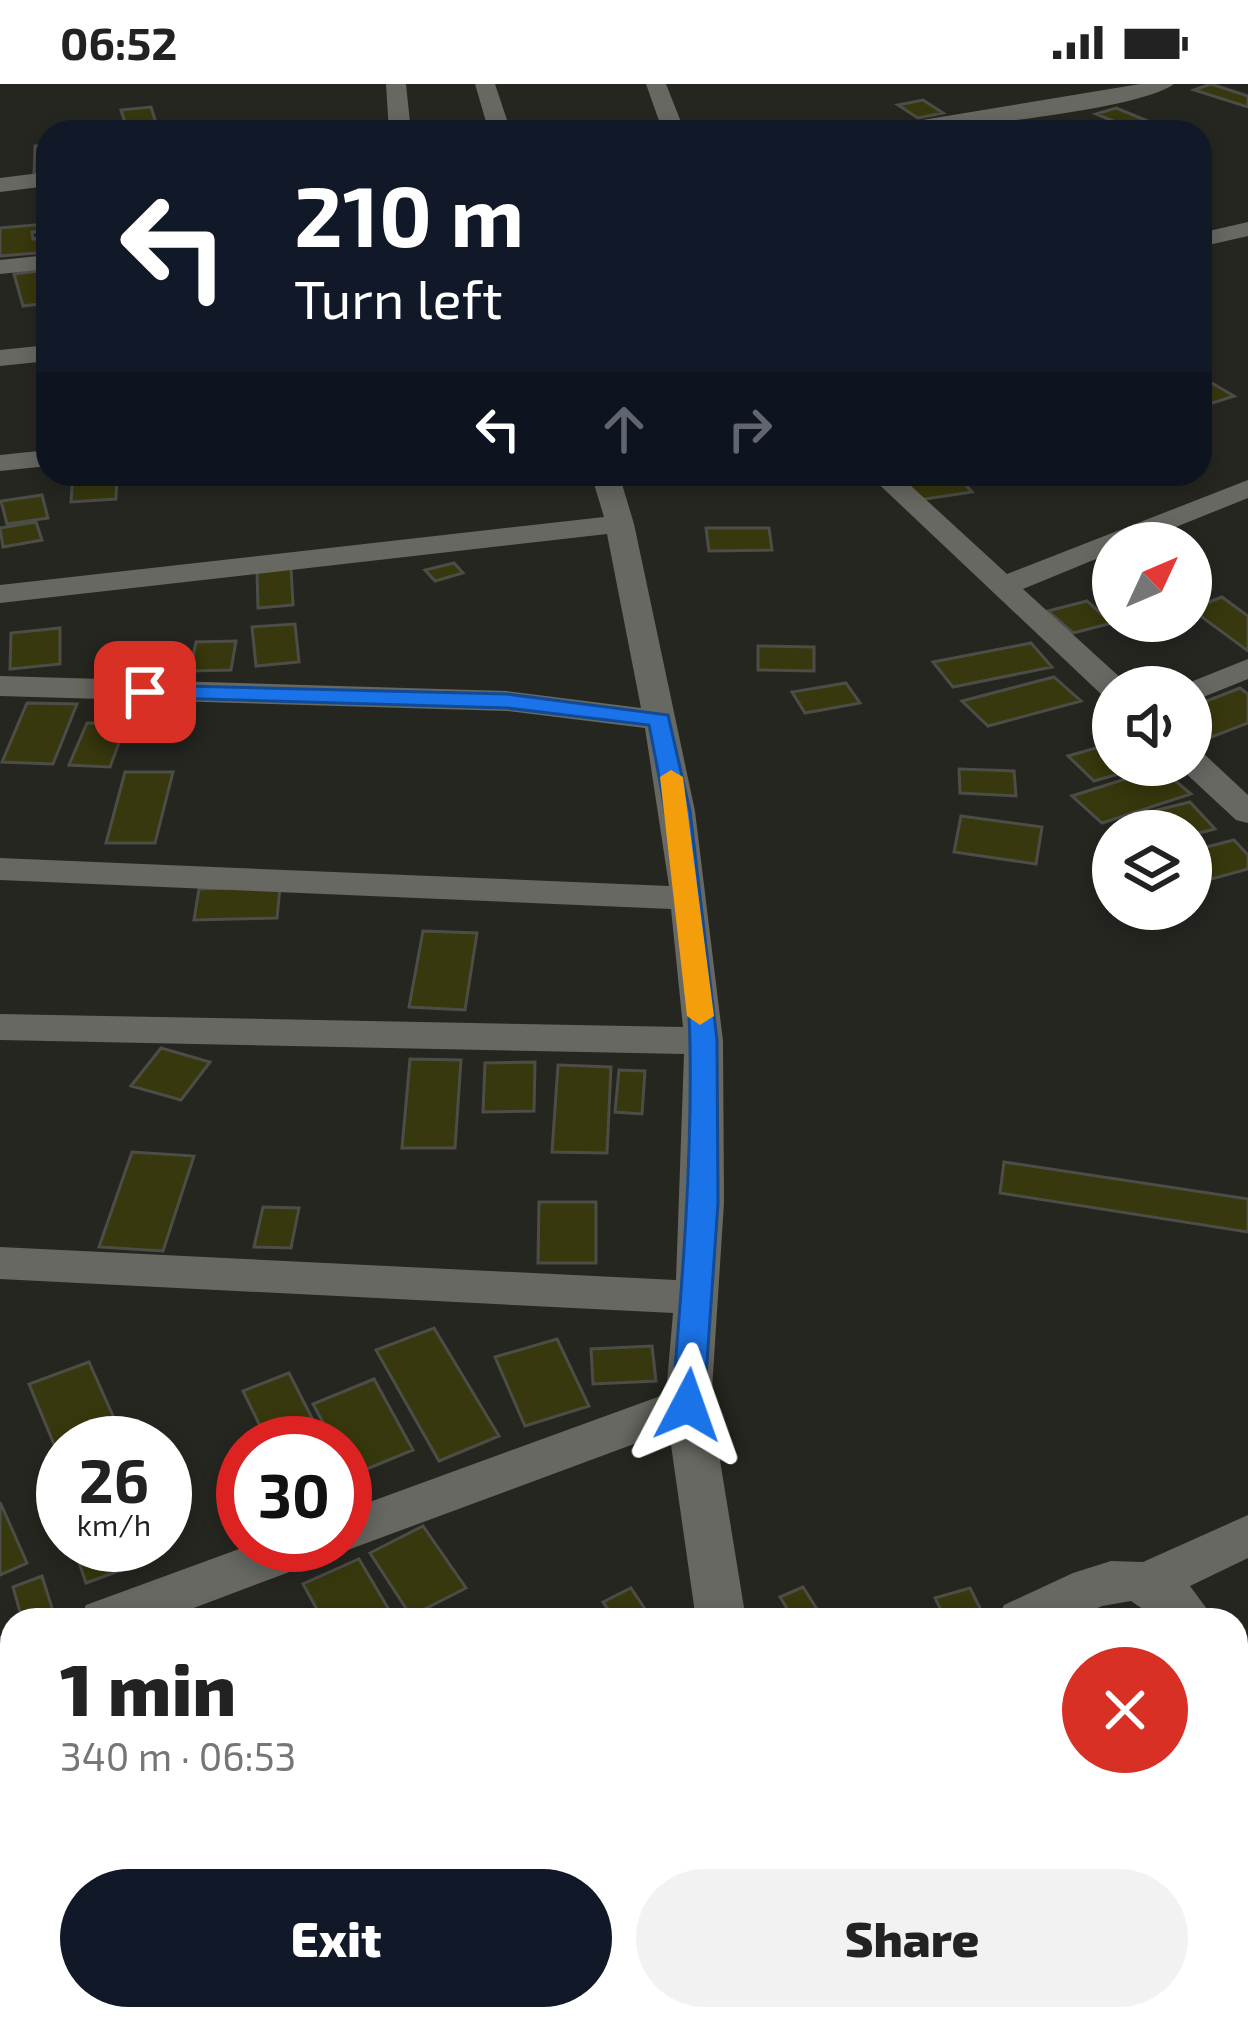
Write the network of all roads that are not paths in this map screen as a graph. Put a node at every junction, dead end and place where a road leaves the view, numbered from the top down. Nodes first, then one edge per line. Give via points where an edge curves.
1 (396, 84) edge
2 (485, 84) edge
3 (656, 84) edge
4 (1163, 84) edge
5 (399, 120) edge
6 (496, 120) edge
7 (670, 120) edge
8 (964, 120) edge
9 (36, 180) edge
10 (0, 185) edge
11 (1248, 229) edge
12 (1212, 237) edge
13 (36, 263) edge
14 (0, 266) edge
15 (36, 354) edge
16 (0, 358) edge
17 (36, 459) edge
18 (0, 463) edge
19 (609, 486) edge
20 (895, 486) edge
21 (1248, 488) edge
22 (620, 524) junction
23 (1003, 586) junction
24 (0, 594) edge
25 (1248, 668) edge
26 (1092, 669) edge
27 (1212, 683) edge
28 (0, 686) edge
29 (660, 720) junction
30 (1212, 780) edge
31 (1248, 813) edge
32 (0, 869) edge
33 (685, 898) junction
34 (0, 1027) edge
35 (704, 1040) junction
36 (0, 1263) edge
37 (696, 1298) junction
38 (688, 1405) junction
39 (372, 1521) edge
40 (1248, 1535) edge
41 (234, 1572) edge
42 (1152, 1581) junction
43 (136, 1608) edge
44 (719, 1608) edge
45 (1050, 1608) edge
46 (1178, 1608) edge

1 - 5 street
2 - 6 street
3 - 7 street
4 - 8 street
9 - 10 street
11 - 12 street
13 - 14 street
15 - 16 street
17 - 18 street
19 - 22 street
20 - 23 street
21 - 23 street
22 - 24 street
22 - 29 street
23 - 26 street
25 - 27 street
28 - 29 street via 507,701
29 - 33 street
30 - 31 street
32 - 33 street
33 - 35 street
34 - 35 street
35 - 37 street
36 - 37 street
37 - 38 street
38 - 39 street
38 - 44 street
40 - 42 street
41 - 43 street
42 - 45 street via 1123,1576
42 - 46 street

